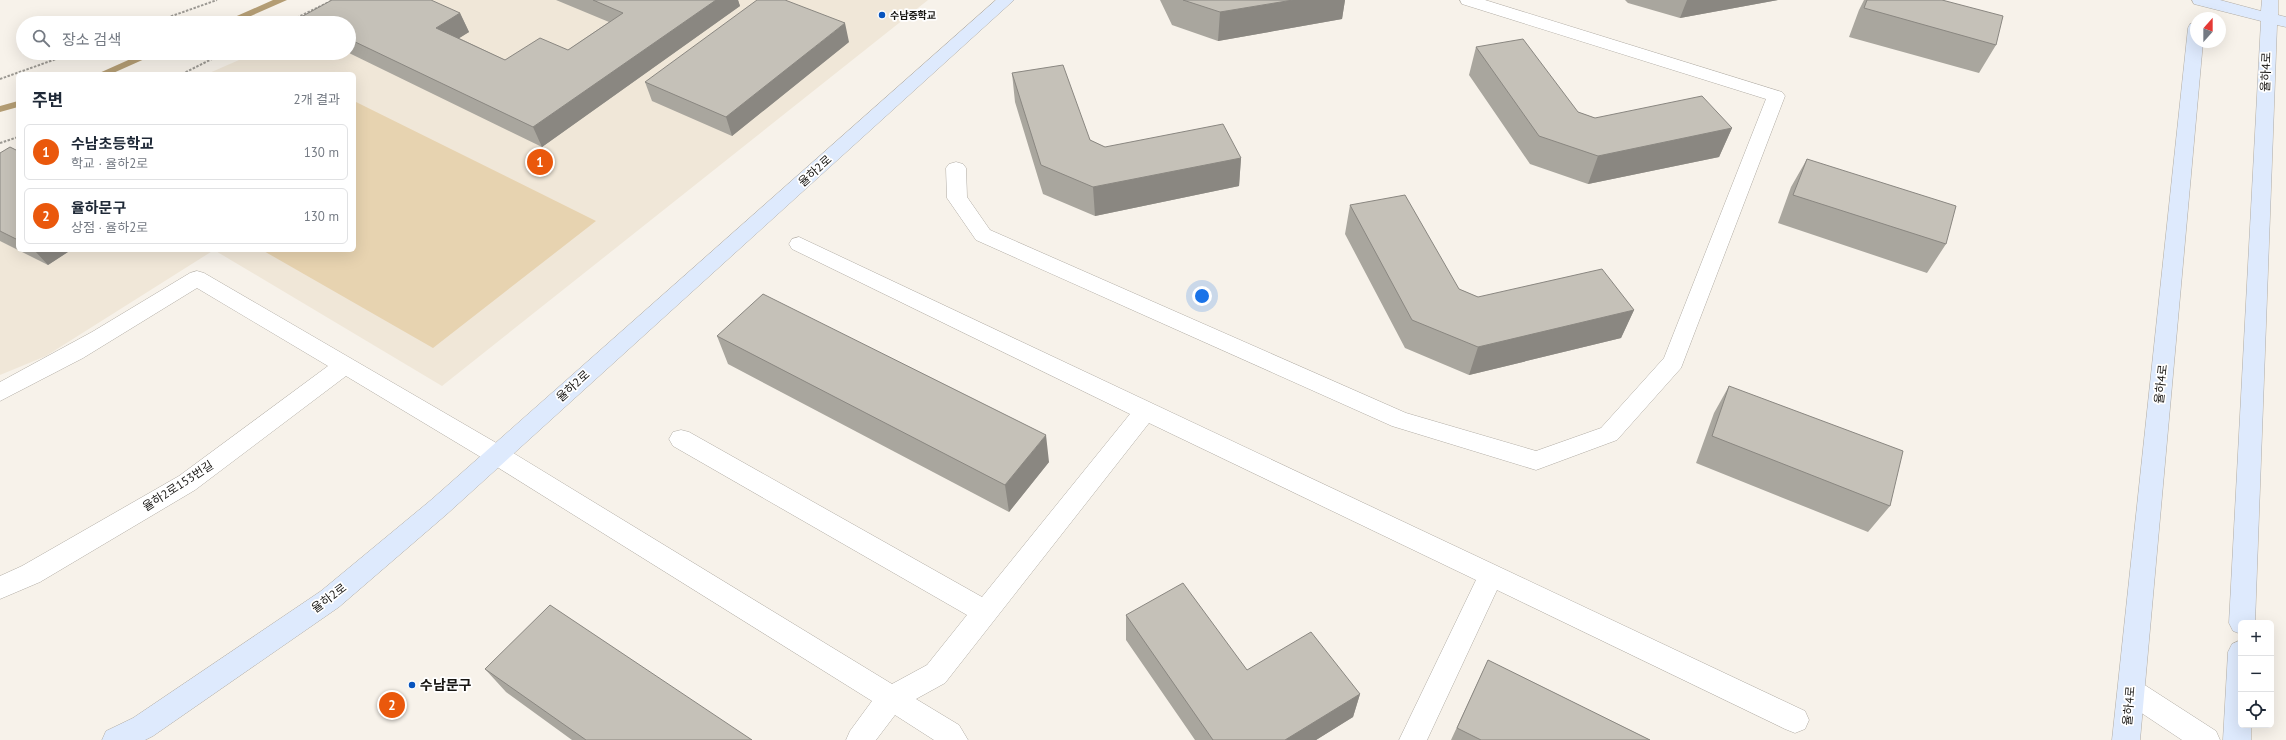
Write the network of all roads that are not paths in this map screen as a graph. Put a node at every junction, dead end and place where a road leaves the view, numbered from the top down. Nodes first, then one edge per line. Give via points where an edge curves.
1 (1006, 0) edge
2 (1468, 0) edge
3 (2199, 0) edge
4 (2198, 12) edge
5 (2275, 13) edge
6 (2194, 48) edge
7 (956, 168) dead end
8 (799, 244) dead end
9 (345, 365) junction
10 (0, 392) edge
11 (1145, 411) junction
12 (681, 439) dead end
13 (497, 455) junction
14 (1491, 576) junction
15 (0, 588) edge
16 (985, 612) junction
17 (2242, 620) edge
18 (2241, 656) edge
19 (2131, 691) junction
20 (891, 698) junction
21 (1795, 720) dead end
22 (116, 740) edge
23 (860, 740) edge
24 (954, 740) edge
25 (1413, 740) edge
26 (2126, 740) edge
27 (2206, 740) edge
28 (2237, 740) edge

1 - 13 main road, 율하2로
2 - 7 street via 1776,96 1673,362 1609,434 1536,461 1400,420 983,235 958,198
3 - 4 main road
3 - 5 main road
5 - 17 main road, 율하4로
6 - 19 main road, 율하4로
8 - 11 street
9 - 10 street via 197,278 110,333 51,367
9 - 13 street
9 - 15 street, 율하2로153번길 via 187,484 31,574
11 - 14 street
11 - 16 street
12 - 16 street
13 - 20 street
13 - 22 main road, 율하2로 via 330,599 143,727
14 - 21 street
14 - 25 street
16 - 20 street via 936,674
18 - 28 main road
19 - 26 main road, 율하4로
19 - 27 street
20 - 23 street
20 - 24 street via 949,734

